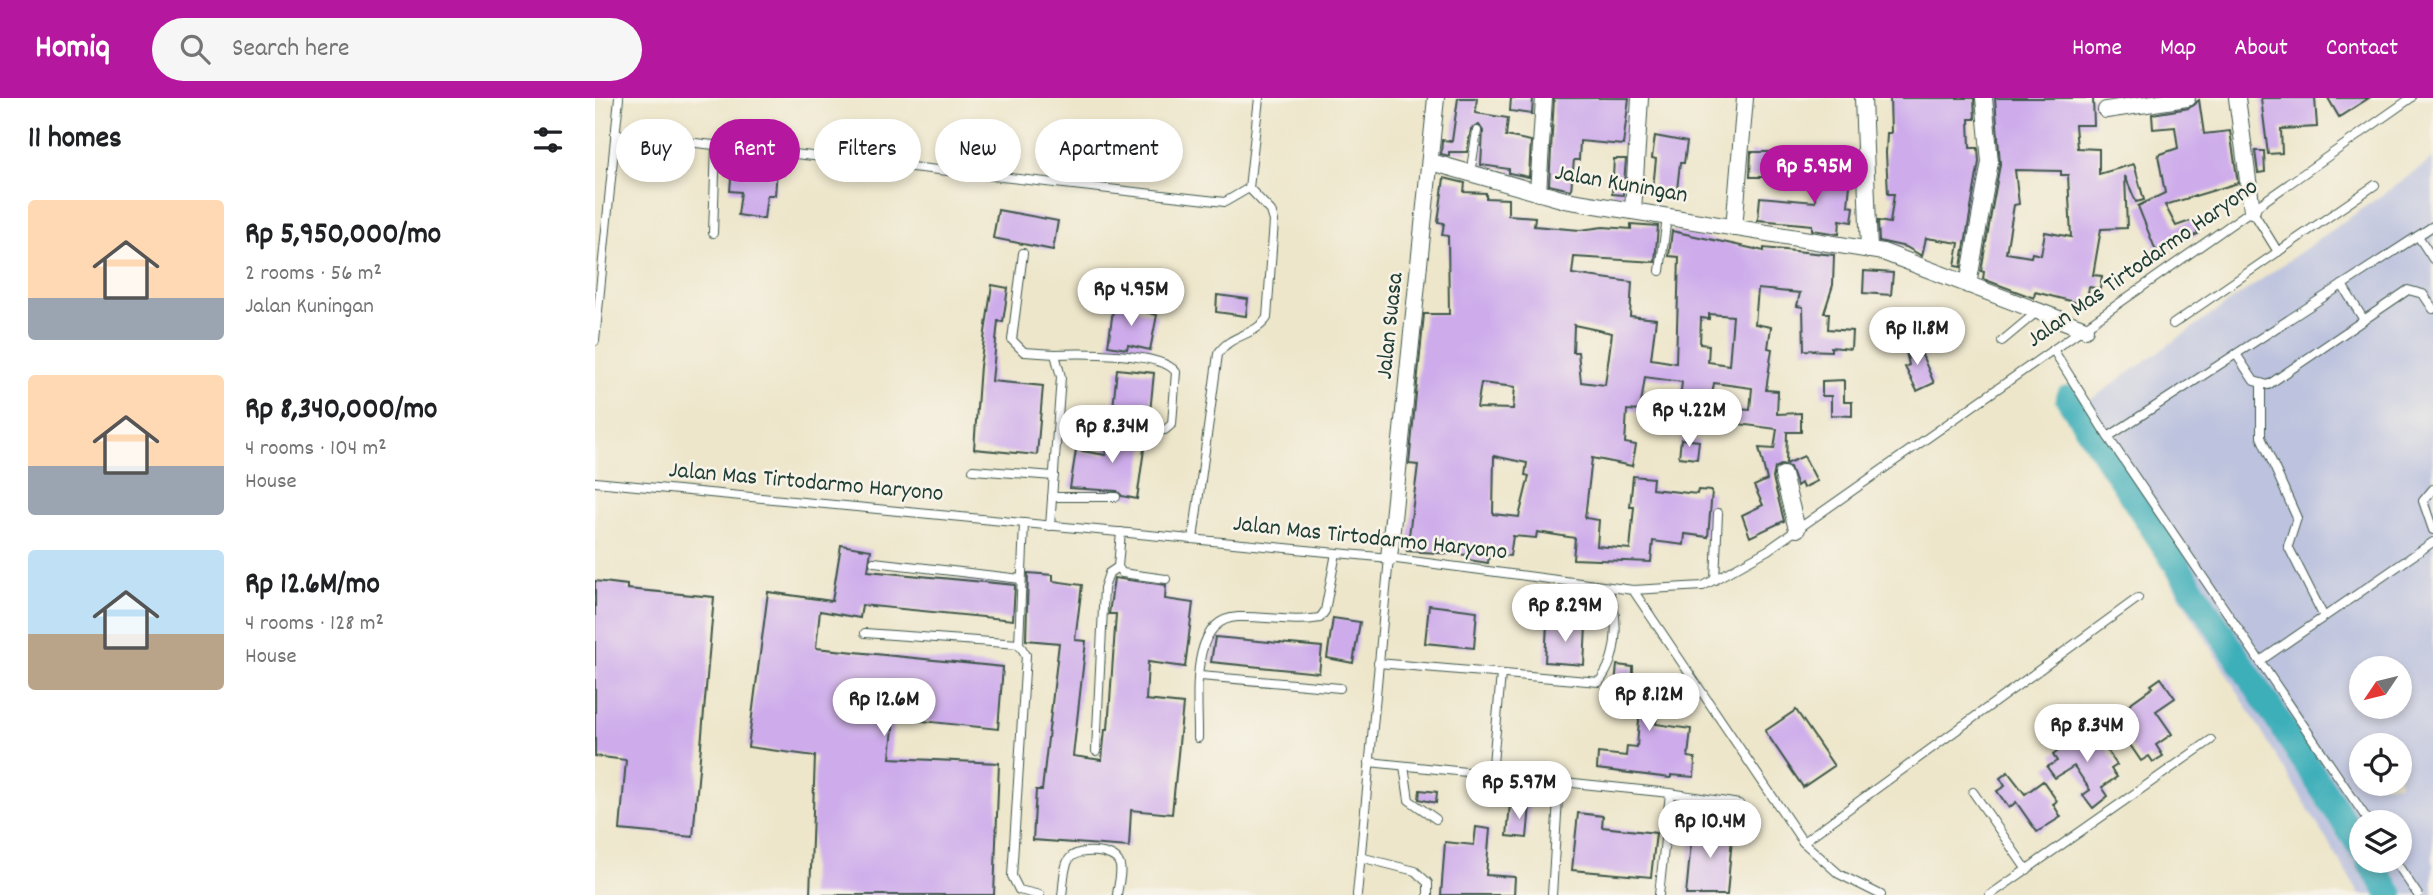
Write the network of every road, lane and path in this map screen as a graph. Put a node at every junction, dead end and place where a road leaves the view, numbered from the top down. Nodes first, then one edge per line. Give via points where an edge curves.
1 (619, 98) edge
2 (1259, 98) edge
3 (1436, 98) edge
4 (1543, 98) edge
5 (1640, 98) edge
6 (1745, 98) edge
7 (1863, 98) edge
8 (1984, 98) edge
9 (2187, 98) edge
10 (2238, 98) edge
11 (2411, 98) edge
12 (2106, 110) dead end
13 (1477, 131) dead end
14 (615, 134) junction
15 (709, 144) edge
16 (800, 154) edge
17 (1431, 162) junction
18 (1470, 174) junction
19 (715, 182) edge
20 (2375, 185) dead end
21 (1249, 188) junction
22 (1538, 193) junction
23 (2252, 210) junction
24 (1633, 211) junction
25 (1667, 217) junction
26 (2433, 226) edge
27 (1734, 228) junction
28 (713, 233) dead end
29 (2418, 236) junction
30 (1868, 250) junction
31 (2278, 252) junction
32 (1023, 253) dead end
33 (2433, 259) edge
34 (1660, 271) dead end
35 (1968, 285) junction
36 (2342, 285) junction
37 (2433, 309) edge
38 (2038, 311) junction
39 (2364, 320) junction
40 (2173, 324) dead end
41 (2085, 329) junction
42 (595, 341) edge
43 (2002, 341) dead end
44 (2054, 351) junction
45 (1055, 354) junction
46 (2236, 354) junction
47 (2261, 385) junction
48 (1058, 419) junction
49 (2108, 437) junction
50 (973, 470) dead end
51 (1783, 475) dead end
52 (1054, 476) junction
53 (595, 482) edge
54 (2433, 489) edge
55 (1052, 497) junction
56 (1116, 498) dead end
57 (1717, 513) dead end
58 (1024, 523) junction
59 (1050, 526) junction
60 (1797, 529) junction
61 (2433, 530) edge
62 (1121, 533) junction
63 (1193, 539) junction
64 (2433, 542) edge
65 (1336, 553) junction
66 (1389, 558) junction
67 (874, 562) dead end
68 (1118, 567) junction
69 (1021, 579) junction
70 (1166, 579) dead end
71 (1716, 580) junction
72 (1607, 586) junction
73 (1633, 590) junction
74 (2138, 598) dead end
75 (2324, 617) junction
76 (865, 633) dead end
77 (1019, 643) junction
78 (2260, 661) junction
79 (1378, 663) junction
80 (1501, 674) junction
81 (1200, 676) junction
82 (1340, 688) dead end
83 (1198, 738) dead end
84 (2211, 740) dead end
85 (1096, 751) dead end
86 (1369, 762) junction
87 (1404, 766) junction
88 (1492, 775) junction
89 (1559, 782) junction
90 (1973, 792) dead end
91 (1670, 793) junction
92 (1739, 804) dead end
93 (2361, 810) edge
94 (1436, 819) dead end
95 (1804, 842) junction
96 (1360, 857) junction
97 (2027, 870) junction
98 (2403, 873) edge
99 (1040, 895) edge
100 (1062, 895) edge
101 (1117, 895) edge
102 (1357, 895) edge
103 (1427, 895) edge
104 (1552, 895) edge
105 (1659, 895) edge
106 (1881, 895) edge
107 (1990, 895) edge
108 (2418, 895) edge

1 - 14 lane
2 - 21 lane
3 - 17 street, Jalan Suasa
4 - 22 street
5 - 24 street
6 - 27 street
7 - 30 street
8 - 35 street via 1990,162
9 - 12 street
10 - 23 street
11 - 23 lane, Jalan Mas Tirtodarmo Haryono
13 - 18 lane
14 - 15 lane
14 - 42 lane
16 - 21 lane via 1225,202
17 - 18 street, Jalan Kuningan
17 - 66 street, Jalan Suasa
18 - 22 street, Jalan Kuningan
19 - 28 lane
20 - 31 lane
21 - 63 lane via 1271,211 1274,221 1267,318 1257,328 1230,339 1218,354
22 - 24 street, Jalan Kuningan
23 - 31 lane
23 - 41 lane, Jalan Mas Tirtodarmo Haryono
24 - 25 street, Jalan Kuningan
25 - 27 street, Jalan Kuningan
25 - 34 lane
26 - 29 lane
27 - 30 street, Jalan Kuningan
29 - 33 lane
29 - 36 lane
30 - 35 street, Jalan Kuningan
31 - 40 lane
32 - 45 lane via 1012,340 1024,352
35 - 38 street, Jalan Kuningan
36 - 39 lane
36 - 46 lane
37 - 39 lane via 2423,294 2408,290
38 - 41 street, Jalan Kuningan
38 - 43 lane
39 - 47 lane via 2268,385
41 - 44 lane, Jalan Mas Tirtodarmo Haryono
44 - 49 lane
44 - 60 lane, Jalan Mas Tirtodarmo Haryono
45 - 48 lane via 1061,377
45 - 48 lane via 1084,352 1166,361 1176,372 1172,424 1165,430
46 - 47 lane via 2254,382
46 - 49 lane
47 - 75 lane via 2261,437 2297,518 2288,545
48 - 52 lane
49 - 78 lane
50 - 52 lane
51 - 60 street
52 - 55 lane
53 - 58 lane, Jalan Mas Tirtodarmo Haryono
54 - 61 lane via 2423,501
55 - 56 lane
55 - 59 lane
57 - 71 lane
58 - 59 lane, Jalan Mas Tirtodarmo Haryono
58 - 69 lane
59 - 62 lane, Jalan Mas Tirtodarmo Haryono
60 - 71 lane, Jalan Mas Tirtodarmo Haryono
62 - 63 lane, Jalan Mas Tirtodarmo Haryono
62 - 68 lane
63 - 65 lane, Jalan Mas Tirtodarmo Haryono
64 - 75 lane
65 - 66 lane, Jalan Mas Tirtodarmo Haryono
65 - 81 lane via 1320,618 1235,617 1220,623 1209,631 1200,649
66 - 72 lane, Jalan Mas Tirtodarmo Haryono
66 - 79 lane
67 - 69 lane
68 - 70 lane via 1128,575
68 - 85 lane via 1109,573 1104,588
69 - 77 lane
71 - 73 lane, Jalan Mas Tirtodarmo Haryono via 1703,586
72 - 73 lane, Jalan Mas Tirtodarmo Haryono
72 - 80 lane via 1616,621 1612,651 1599,682
73 - 95 lane
74 - 95 lane
75 - 78 lane
76 - 77 lane
77 - 99 lane via 1025,655 1011,876 1019,890
78 - 93 lane
79 - 80 lane
79 - 86 lane
80 - 88 lane
81 - 82 lane
81 - 83 lane
84 - 97 lane
86 - 87 lane
86 - 96 lane
87 - 88 lane
87 - 94 lane via 1409,800
88 - 89 lane
89 - 91 lane
89 - 104 lane
90 - 97 lane
91 - 92 lane
91 - 105 lane
95 - 106 lane via 1839,874
96 - 102 lane
96 - 103 lane via 1415,871 1428,883
97 - 107 lane
98 - 108 lane
100 - 101 lane via 1067,862 1080,852 1117,858 1121,866

